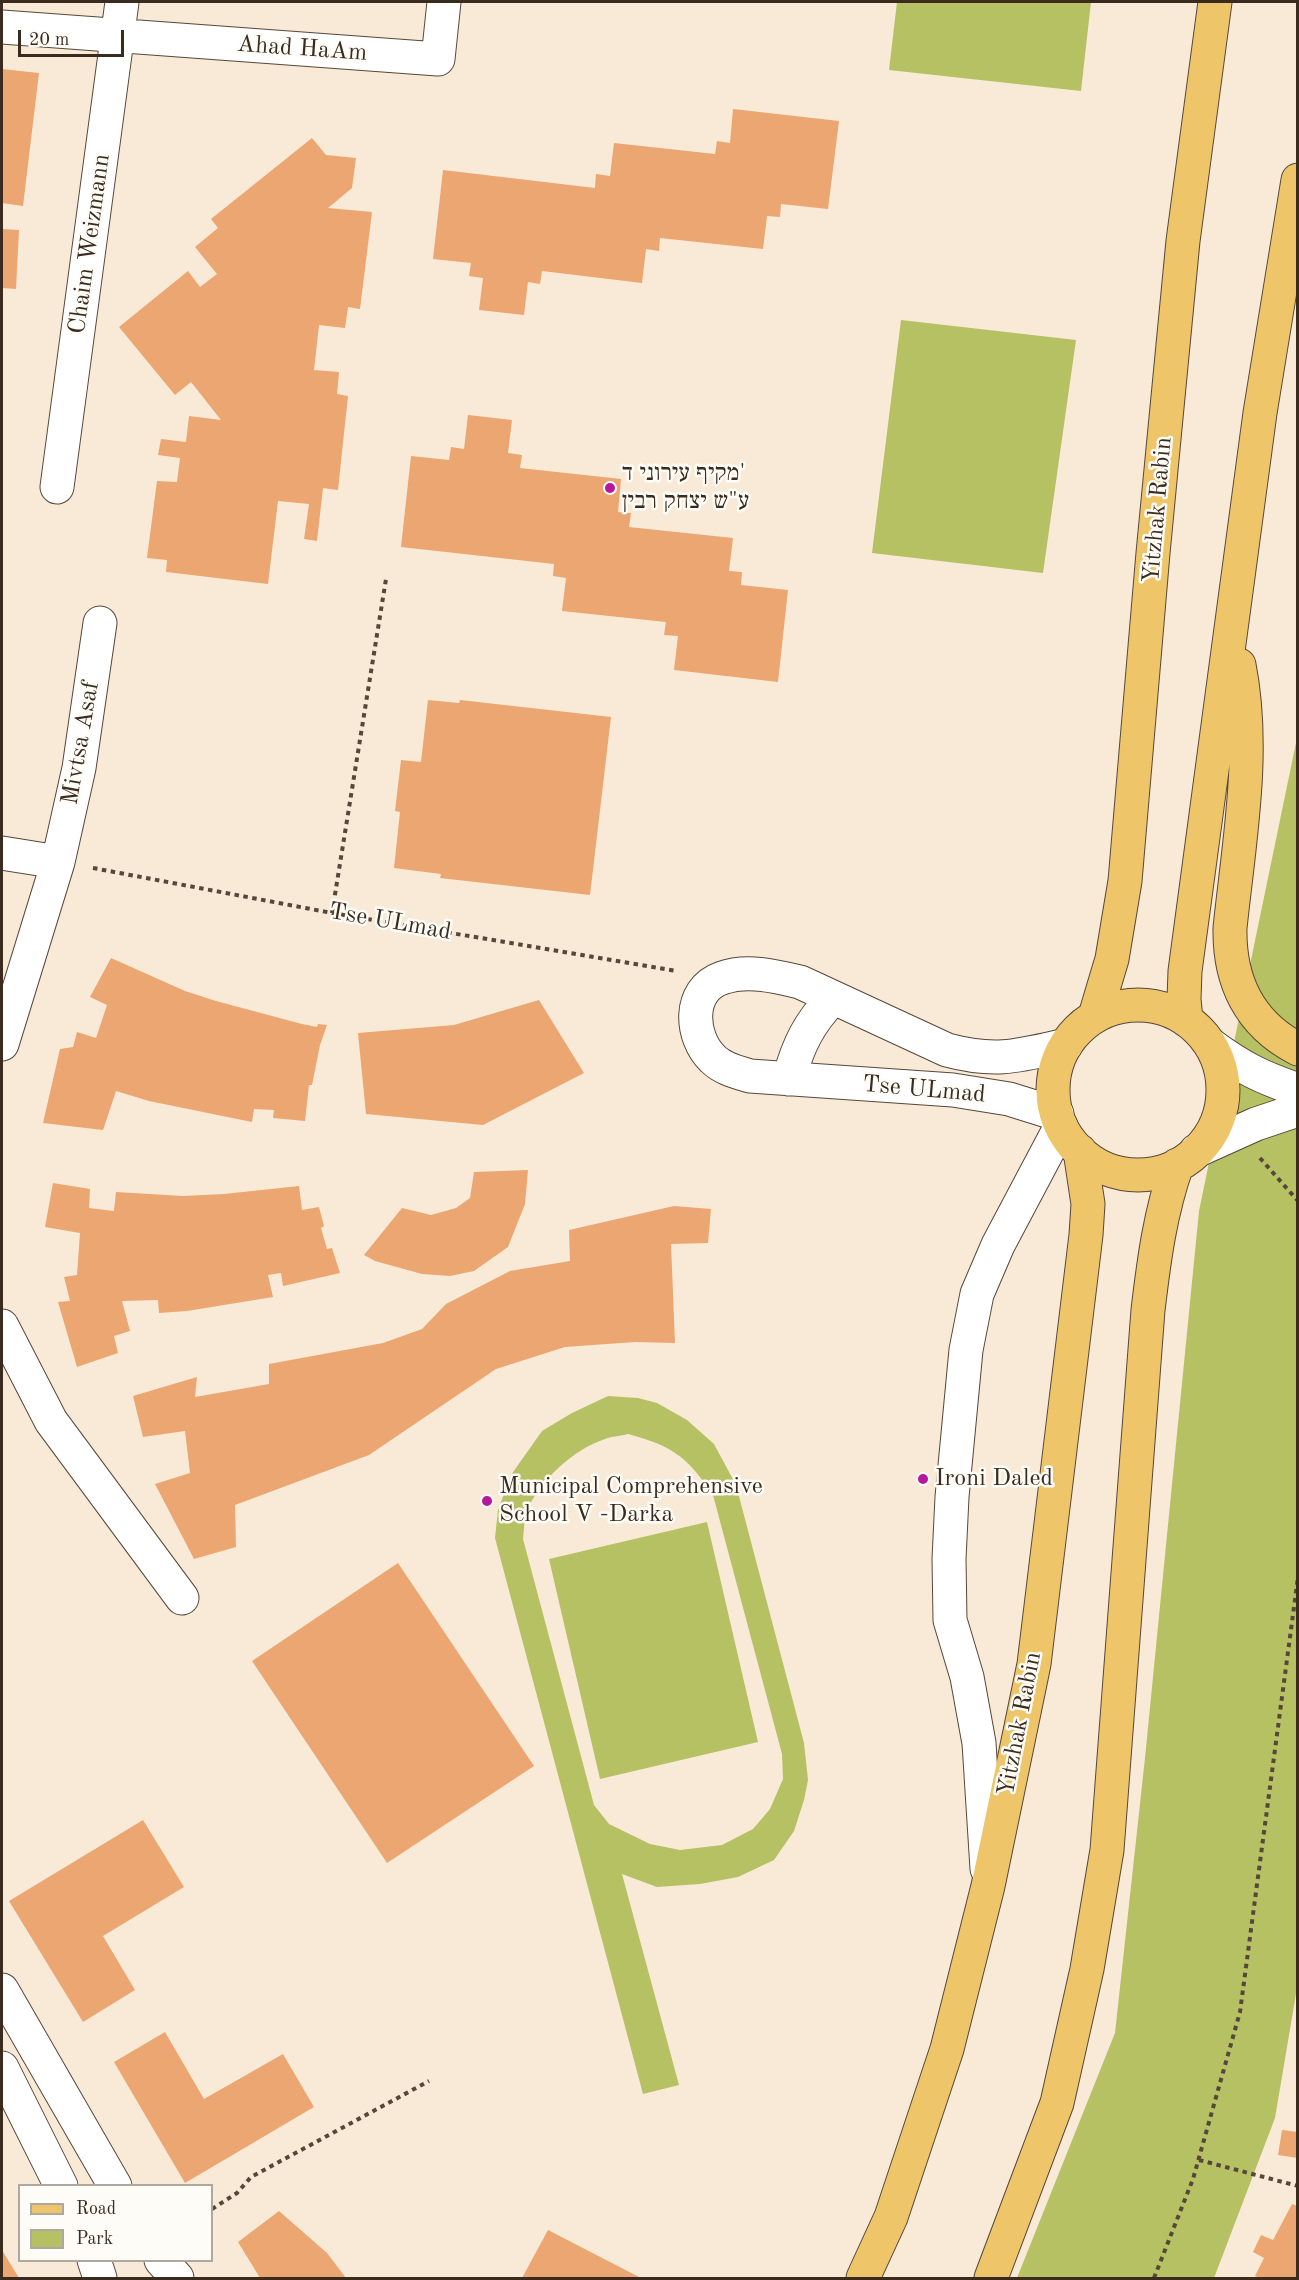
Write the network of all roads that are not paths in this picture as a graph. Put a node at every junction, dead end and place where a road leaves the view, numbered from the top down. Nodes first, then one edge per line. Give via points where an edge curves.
1 (122, 2) edge
2 (444, 2) edge
3 (1215, 2) edge
4 (2, 27) edge
5 (118, 36) junction
6 (1298, 180) edge
7 (57, 487) dead end
8 (100, 623) dead end
9 (1232, 628) junction
10 (2, 853) edge
11 (58, 862) junction
12 (833, 998) junction
13 (1095, 1016) junction
14 (1186, 1020) junction
15 (2, 1044) edge
16 (1066, 1045) junction
17 (1211, 1045) junction
18 (1298, 1049) edge
19 (789, 1079) junction
20 (1298, 1090) edge
21 (1298, 1110) edge
22 (1059, 1120) junction
23 (1080, 1151) junction
24 (1187, 1158) junction
25 (2, 1326) edge
26 (182, 1598) dead end
27 (988, 1886) junction
28 (2, 1990) edge
29 (2, 2068) edge
30 (60, 2184) edge
31 (114, 2184) edge
32 (95, 2262) edge
33 (163, 2262) edge
34 (100, 2278) edge
35 (177, 2278) edge
36 (863, 2278) edge
37 (991, 2278) edge

1 - 5 street, Chaim Weizmann
2 - 5 street, Ahad HaAm via 438,58
3 - 13 main road, Yitzhak Rabin via 1183,241 1125,881 1112,959
4 - 5 street, Ahad HaAm
5 - 7 street, Chaim Weizmann
6 - 9 main road via 1260,413
8 - 11 street, Mivtsa Asaf via 79,768
9 - 14 main road via 1185,971
9 - 18 main road via 1240,669 1246,752 1229,948 1240,991 1269,1029
10 - 11 street
11 - 15 street, Mivtsa Asaf
12 - 16 street, Tse ULmad via 971,1057 1014,1057
12 - 19 street via 803,1038
12 - 19 street, Tse ULmad via 800,982 747,974 722,978 705,987 698,999 697,1030 702,1046 713,1060 728,1070 750,1076
13 - 14 main road via 1132,1005 1169,1010
13 - 16 main road
14 - 17 main road
16 - 22 main road via 1054,1079 1053,1097
17 - 20 street via 1240,1066
17 - 24 main road via 1220,1066 1220,1112 1211,1134
19 - 22 street, Tse ULmad via 953,1090 1009,1099
21 - 24 street via 1256,1124
22 - 23 main road
22 - 27 street via 977,1294 966,1350 954,1474 950,1620 968,1677 979,1743
23 - 24 main road via 1096,1164 1136,1174 1157,1172
23 - 27 main road, Yitzhak Rabin via 1088,1204 1086,1235 1034,1664
24 - 37 main road via 1166,1195 1158,1228 1148,1310 1107,1851 1087,1969 1057,2103
25 - 26 street via 51,1421
27 - 36 main road, Yitzhak Rabin via 947,2049 891,2217
28 - 31 street
29 - 30 street
32 - 34 street
33 - 35 street

